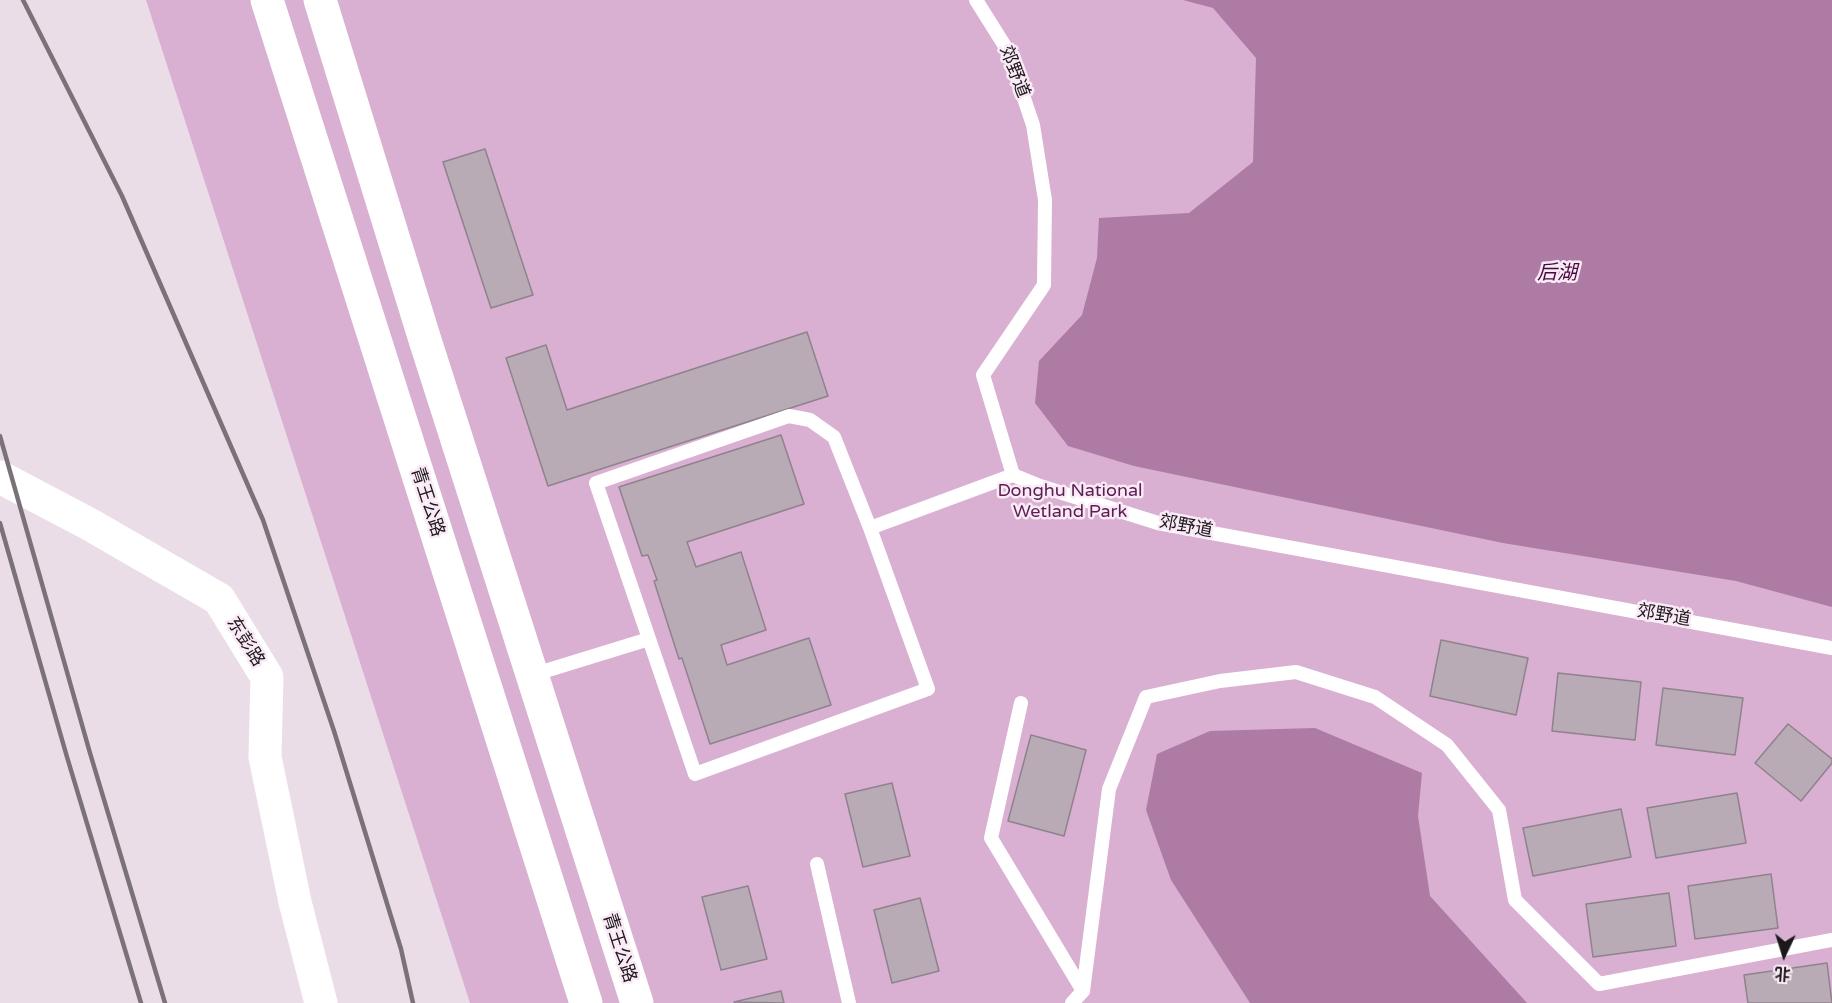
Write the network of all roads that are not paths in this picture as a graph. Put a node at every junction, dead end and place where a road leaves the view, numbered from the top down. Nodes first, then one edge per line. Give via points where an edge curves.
1 (267, 0) edge
2 (320, 0) edge
3 (976, 0) edge
4 (1013, 475) junction
5 (0, 477) edge
6 (870, 528) junction
7 (649, 639) junction
8 (1832, 648) edge
9 (532, 675) junction
10 (1021, 703) dead end
11 (817, 864) dead end
12 (1832, 940) edge
13 (1083, 991) junction
14 (321, 1003) edge
15 (586, 1003) edge
16 (637, 1003) edge
17 (849, 1003) edge
18 (1072, 1003) edge

1 - 15 main road, 青王公路
2 - 9 main road, 青王公路
3 - 4 lane, 郊野道 via 1012,62 1033,125 1045,201 1044,285 983,375
4 - 6 lane
4 - 8 lane, 郊野道 via 1158,523
5 - 14 main road, 东彭路 via 219,599 267,677 265,758
6 - 7 lane via 834,437 810,420 789,416 596,483
6 - 7 lane via 927,689 695,774
7 - 9 lane
9 - 16 main road, 青王公路
10 - 13 lane via 991,838
11 - 17 lane
12 - 13 lane via 1599,984 1515,900 1499,810 1446,745 1375,697 1296,672 1220,681 1146,697 1109,789
13 - 18 lane

